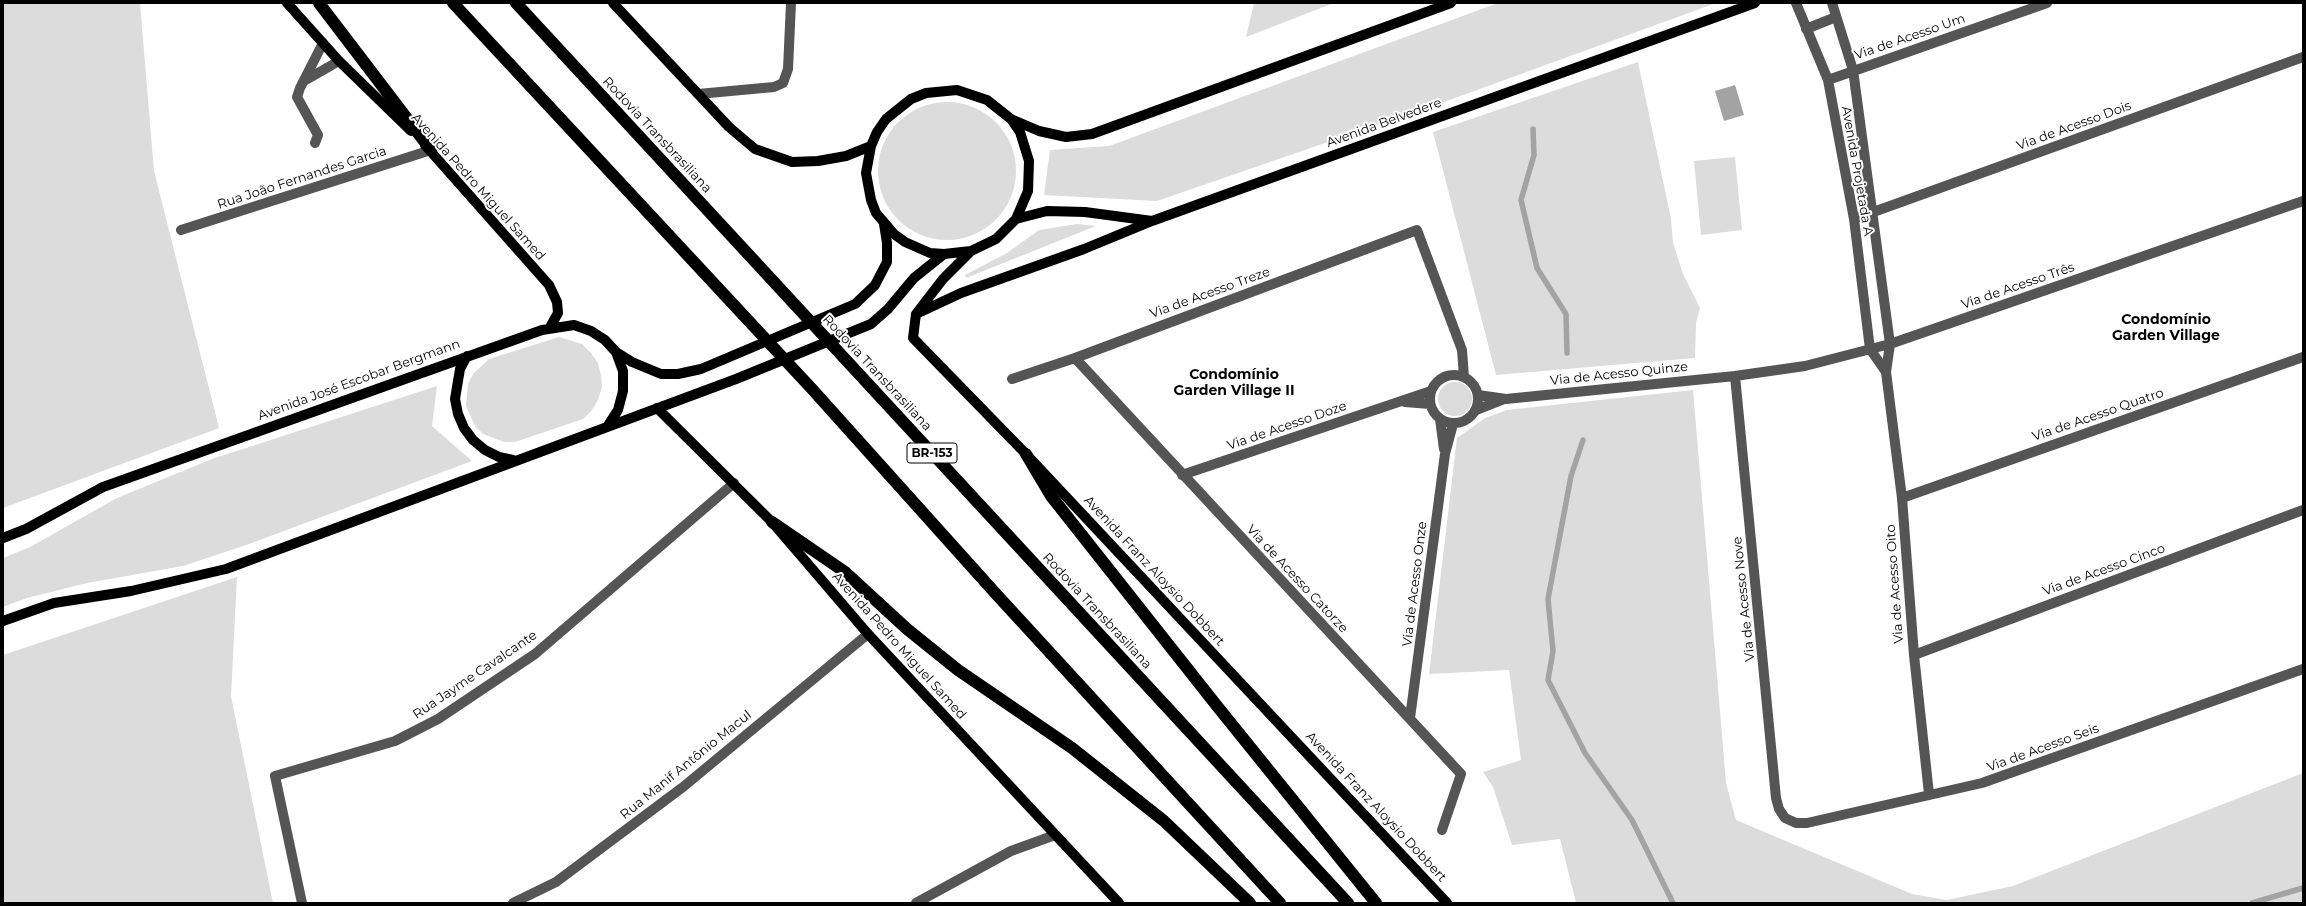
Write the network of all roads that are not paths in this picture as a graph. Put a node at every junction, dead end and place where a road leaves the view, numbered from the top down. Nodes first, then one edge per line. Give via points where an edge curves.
1 (287, 3) edge
2 (319, 3) edge
3 (453, 3) edge
4 (516, 3) edge
5 (613, 3) edge
6 (791, 3) edge
7 (1451, 3) edge
8 (1755, 3) edge
9 (1796, 3) edge
10 (1832, 3) edge
11 (2047, 3) edge
12 (1836, 17) junction
13 (1806, 29) junction
14 (324, 43) junction
15 (2303, 57) edge
16 (339, 61) junction
17 (1853, 70) junction
18 (1828, 80) junction
19 (304, 81) junction
20 (698, 94) junction
21 (1011, 119) junction
22 (315, 142) dead end
23 (871, 146) junction
24 (431, 150) junction
25 (2303, 201) edge
26 (1873, 212) junction
27 (1854, 218) junction
28 (1016, 219) junction
29 (1152, 221) junction
30 (884, 224) junction
31 (181, 230) dead end
32 (971, 251) junction
33 (944, 254) junction
34 (916, 314) junction
35 (549, 329) junction
36 (1890, 344) junction
37 (1870, 349) junction
38 (1462, 350) junction
39 (616, 352) junction
40 (468, 356) junction
41 (2303, 357) edge
42 (1075, 358) junction
43 (1886, 372) junction
44 (1450, 375) junction
45 (1735, 376) junction
46 (1464, 377) junction
47 (1012, 379) dead end
48 (1431, 391) junction
49 (1478, 395) junction
50 (1506, 399) junction
51 (1401, 402) junction
52 (1430, 404) junction
53 (657, 408) junction
54 (1476, 410) junction
55 (1440, 419) junction
56 (1453, 424) junction
57 (607, 427) junction
58 (1026, 454) junction
59 (1445, 454) junction
60 (513, 460) junction
61 (1182, 475) junction
62 (734, 483) junction
63 (1902, 498) junction
64 (2303, 510) edge
65 (772, 522) junction
66 (3, 538) edge
67 (3, 621) edge
68 (868, 634) junction
69 (1914, 655) junction
70 (2303, 669) edge
71 (1410, 718) junction
72 (1929, 794) junction
73 (1786, 818) joint
74 (1442, 830) dead end
75 (1055, 835) junction
76 (302, 903) edge
77 (512, 903) edge
78 (916, 903) edge
79 (1119, 903) edge
80 (1250, 903) edge
81 (1280, 903) edge
82 (1348, 903) edge
83 (1376, 903) edge
84 (1447, 903) edge

1 - 14 main road, Avenida Pedro Miguel Samed
2 - 24 highway
3 - 81 highway via 807,383 997,595
4 - 82 highway, Rodovia Transbrasiliana / BR-153
5 - 20 main road
6 - 20 street via 788,69 783,83 774,87
7 - 21 main road via 1092,134 1066,137 1040,131
8 - 29 main road, Avenida Belvedere
9 - 13 street, Avenida Projetada A
10 - 12 street, Avenida Projetada A
11 - 17 street, Via de Acesso Um
12 - 13 street
12 - 17 street, Avenida Projetada A
13 - 18 street, Avenida Projetada A
14 - 16 main road, Avenida Pedro Miguel Samed
14 - 19 street
15 - 26 street, Via de Acesso Dois
16 - 19 street
16 - 24 main road, Avenida Pedro Miguel Samed
17 - 18 street, Via de Acesso Um
17 - 26 street, Avenida Projetada A
18 - 27 street, Avenida Projetada A
19 - 22 street via 297,97 318,135
20 - 23 main road via 729,127 755,149 792,162 846,156
21 - 23 main road via 1000,108 972,93 957,90 926,93 904,103 886,118
21 - 28 main road via 1020,132 1029,161 1028,191
23 - 30 main road via 867,166 867,187 876,213
24 - 31 street, Rua João Fernandes Garcia
24 - 35 main road, Avenida Pedro Miguel Samed via 549,286 557,302 558,313
25 - 36 street, Via de Acesso Três
26 - 27 street, Via de Acesso Dois
26 - 36 street, Avenida Projetada A
27 - 37 street, Avenida Projetada A
28 - 29 main road, Avenida Belvedere via 1047,211 1085,212
28 - 32 main road via 996,239
29 - 34 main road via 1084,249 961,293
30 - 33 main road via 911,245 930,253
30 - 39 main road, Avenida José Escobar Bergmann via 887,262 875,285 855,304 701,369 678,374 661,374
32 - 33 main road
32 - 34 main road via 943,279
33 - 53 main road via 914,278 888,309 871,324
34 - 58 main road, Avenida Franz Aloysio Dobbert via 913,338
35 - 39 main road, Avenida José Escobar Bergmann via 574,325 591,331 605,340
35 - 40 main road, Avenida José Escobar Bergmann
36 - 37 street, Via de Acesso Três
36 - 43 street, Via de Acesso Oito
37 - 43 street, Via de Acesso Oito
37 - 45 street, Via de Acesso Três via 1806,366
38 - 42 street, Via de Acesso Treze via 1417,230
38 - 44 street
38 - 46 street
39 - 57 main road via 623,371 623,391 618,410
40 - 60 main road via 460,369 455,399 464,428 485,450
40 - 66 main road, Avenida José Escobar Bergmann via 103,487 26,529
41 - 63 street, Via de Acesso Quatro
42 - 47 street, Via de Acesso Treze
42 - 61 street, Via de Acesso Catorze
43 - 63 street, Via de Acesso Oito
44 - 46 street
44 - 48 street via 1439,380
45 - 50 street, Via de Acesso Quinze
45 - 73 street, Via de Acesso Nove via 1776,798 1779,809
46 - 49 street via 1475,386
48 - 51 street, Via de Acesso Doze
48 - 52 street
49 - 50 street, Via de Acesso Quinze
49 - 54 street
50 - 54 street, Via de Acesso Quinze
51 - 52 street, Via de Acesso Doze
51 - 61 street, Via de Acesso Doze
52 - 55 street
53 - 57 main road
53 - 62 main road, Avenida Pedro Miguel Samed
54 - 56 street via 1466,420
55 - 56 street
55 - 59 street, Via de Acesso Onze
56 - 59 street, Via de Acesso Onze
57 - 60 main road
58 - 83 highway via 1051,496 1216,706
58 - 84 main road, Avenida Franz Aloysio Dobbert
59 - 71 street, Via de Acesso Onze
60 - 67 main road via 226,568 131,591 54,603
61 - 71 street, Via de Acesso Catorze
62 - 65 main road, Avenida Pedro Miguel Samed
62 - 76 street, Rua Jayme Cavalcante via 535,654 438,719 395,741 275,776
63 - 69 street, Via de Acesso Oito
64 - 69 street, Via de Acesso Cinco
65 - 68 main road, Avenida Pedro Miguel Samed
65 - 80 highway via 845,572 907,629 958,670 1072,748 1164,821
68 - 75 main road, Avenida Pedro Miguel Samed
68 - 77 street, Rua Manif Antônio Macul via 683,787 556,882
69 - 72 street, Via de Acesso Oito
70 - 72 street, Via de Acesso Seis via 1982,783
71 - 74 street, Via de Acesso Catorze via 1461,774
72 - 73 street, Via de Acesso Seis via 1807,823 1796,823
75 - 78 street via 1010,851
75 - 79 main road, Avenida Pedro Miguel Samed

